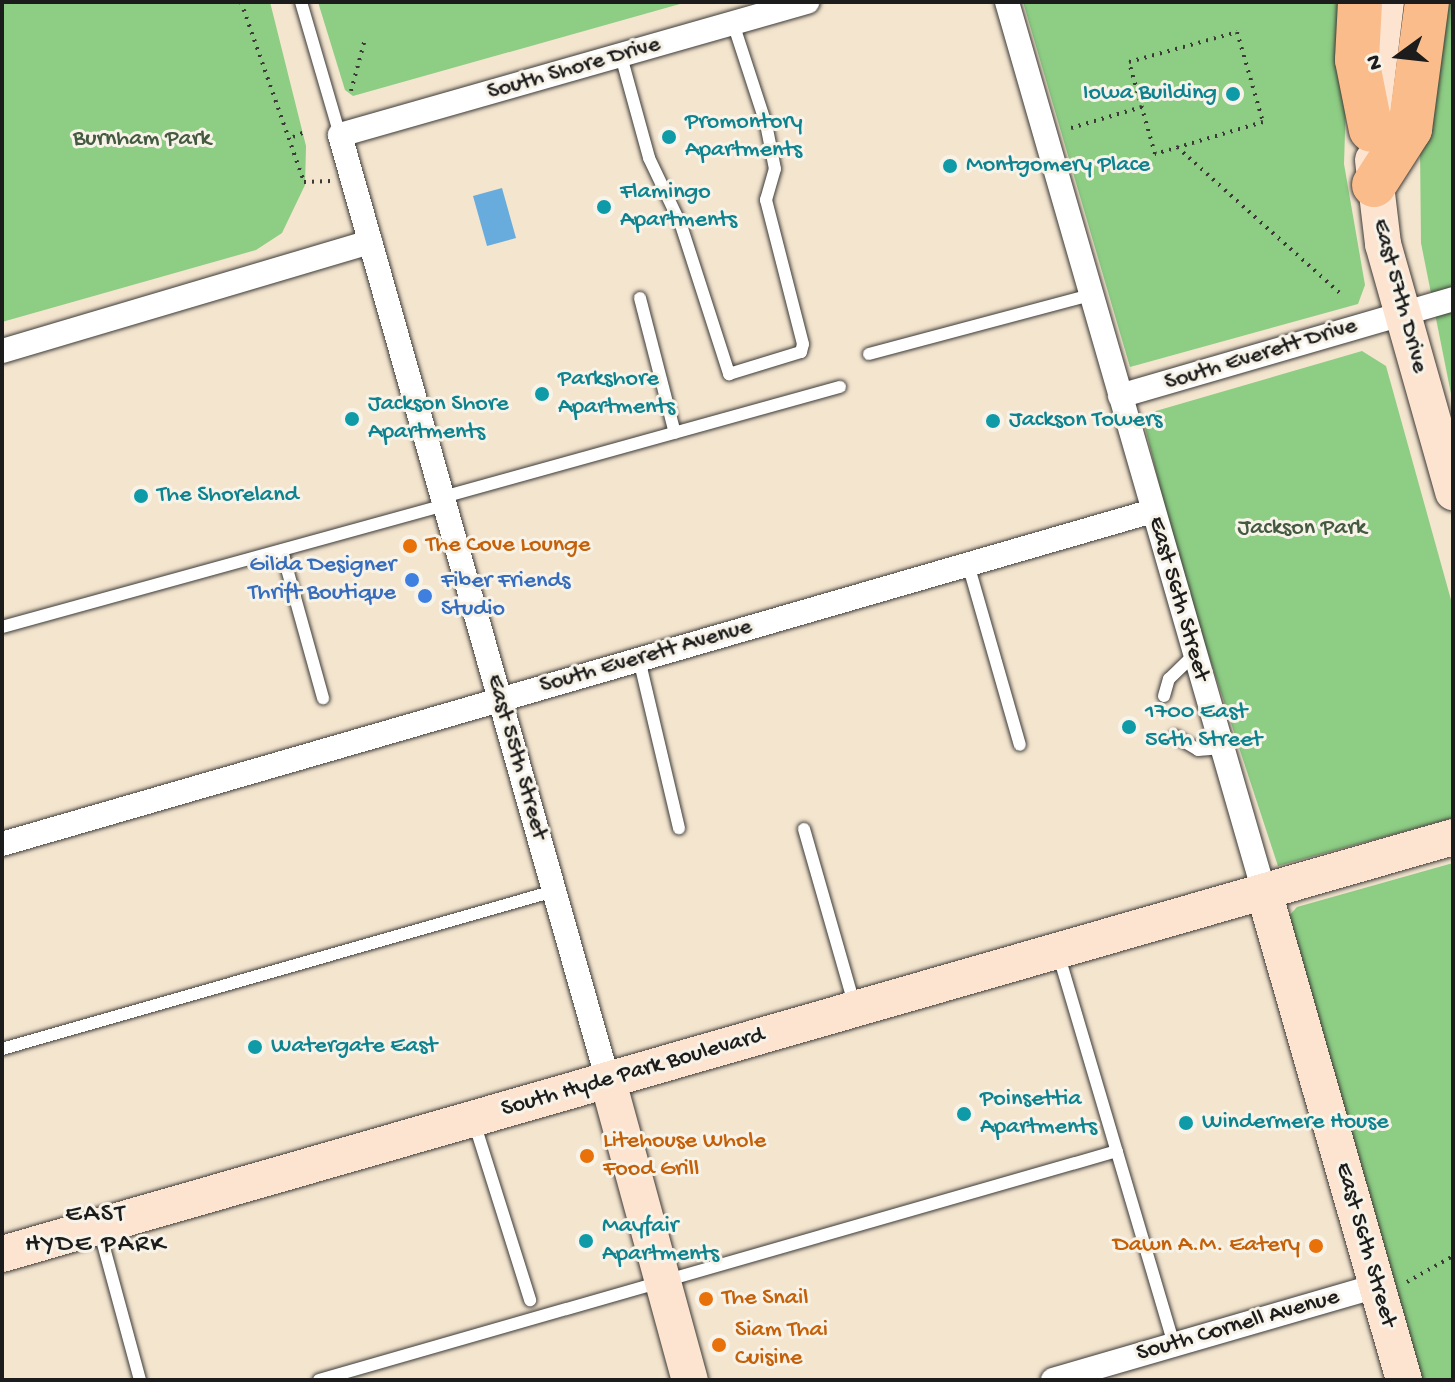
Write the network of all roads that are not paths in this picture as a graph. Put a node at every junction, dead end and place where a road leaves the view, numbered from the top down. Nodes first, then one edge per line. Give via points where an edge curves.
1 (301, 2) edge
2 (807, 2) edge
3 (1007, 2) edge
4 (1360, 2) edge
5 (1386, 2) edge
6 (1427, 2) edge
7 (733, 23) junction
8 (621, 56) junction
9 (1371, 130) junction
10 (340, 135) junction
11 (1374, 185) junction
12 (370, 242) junction
13 (1090, 295) junction
14 (640, 298) dead end
15 (1453, 299) edge
16 (1402, 313) junction
17 (2, 351) edge
18 (869, 354) dead end
19 (840, 387) dead end
20 (1120, 396) junction
21 (675, 433) junction
22 (1453, 492) edge
23 (444, 501) junction
24 (1153, 511) junction
25 (282, 551) junction
26 (968, 564) junction
27 (2, 627) edge
28 (1194, 655) junction
29 (639, 659) junction
30 (1164, 696) dead end
31 (323, 698) dead end
32 (500, 699) junction
33 (1175, 736) dead end
34 (1020, 745) dead end
35 (1222, 748) junction
36 (679, 828) dead end
37 (804, 829) dead end
38 (1453, 837) edge
39 (2, 844) edge
40 (554, 891) junction
41 (1264, 892) junction
42 (1058, 952) junction
43 (856, 1010) junction
44 (2, 1049) edge
45 (608, 1081) junction
46 (473, 1119) junction
47 (1117, 1151) junction
48 (99, 1227) junction
49 (2, 1254) edge
50 (663, 1282) junction
51 (1390, 1284) junction
52 (530, 1300) dead end
53 (1174, 1345) junction
54 (1065, 1378) edge
55 (140, 1380) edge
56 (319, 1380) edge
57 (690, 1380) edge
58 (1404, 1380) edge

1 - 10 lane
2 - 7 street, South Shore Drive
3 - 13 street, East 56th Street
4 - 9 highway via 1357,60
5 - 9 main road, East 57th Drive
6 - 11 highway via 1410,129
7 - 8 street, South Shore Drive
7 - 8 lane via 766,124 775,169 766,200 800,328 801,352 729,374
8 - 10 street, South Shore Drive
9 - 11 main road, East 57th Drive
10 - 12 street, East 55th Street
11 - 16 main road, East 57th Drive
12 - 17 street
12 - 23 street, East 55th Street
13 - 18 lane
13 - 20 street, East 56th Street
14 - 21 lane
15 - 16 street, South Everett Drive
16 - 20 street, South Everett Drive
16 - 22 main road, East 57th Drive
19 - 21 lane
20 - 24 street, East 56th Street
21 - 23 lane
23 - 25 lane
23 - 32 street, East 55th Street
24 - 26 street, South Everett Avenue
24 - 28 street, East 56th Street
25 - 27 lane
25 - 31 lane
26 - 29 street, South Everett Avenue
26 - 34 lane
28 - 30 lane via 1169,679
28 - 35 street, East 56th Street
29 - 32 street, South Everett Avenue
29 - 36 lane
32 - 39 street, South Everett Avenue
32 - 40 street, East 55th Street
33 - 35 lane via 1198,750
35 - 41 street, East 56th Street
37 - 43 lane
38 - 41 main road, South Hyde Park Boulevard
40 - 44 lane
40 - 45 street, East 55th Street
41 - 42 main road, South Hyde Park Boulevard
41 - 51 main road, East 56th Street
42 - 43 main road, South Hyde Park Boulevard
42 - 47 lane
43 - 45 main road, South Hyde Park Boulevard
45 - 46 main road, South Hyde Park Boulevard
45 - 50 main road, East 55th Street
46 - 48 main road, South Hyde Park Boulevard
46 - 52 lane
47 - 50 lane
47 - 53 lane
48 - 49 main road, South Hyde Park Boulevard
48 - 55 lane
50 - 56 lane
50 - 57 main road, East 55th Street
51 - 53 street, South Cornell Avenue
51 - 58 main road, East 56th Street
53 - 54 street, South Cornell Avenue

